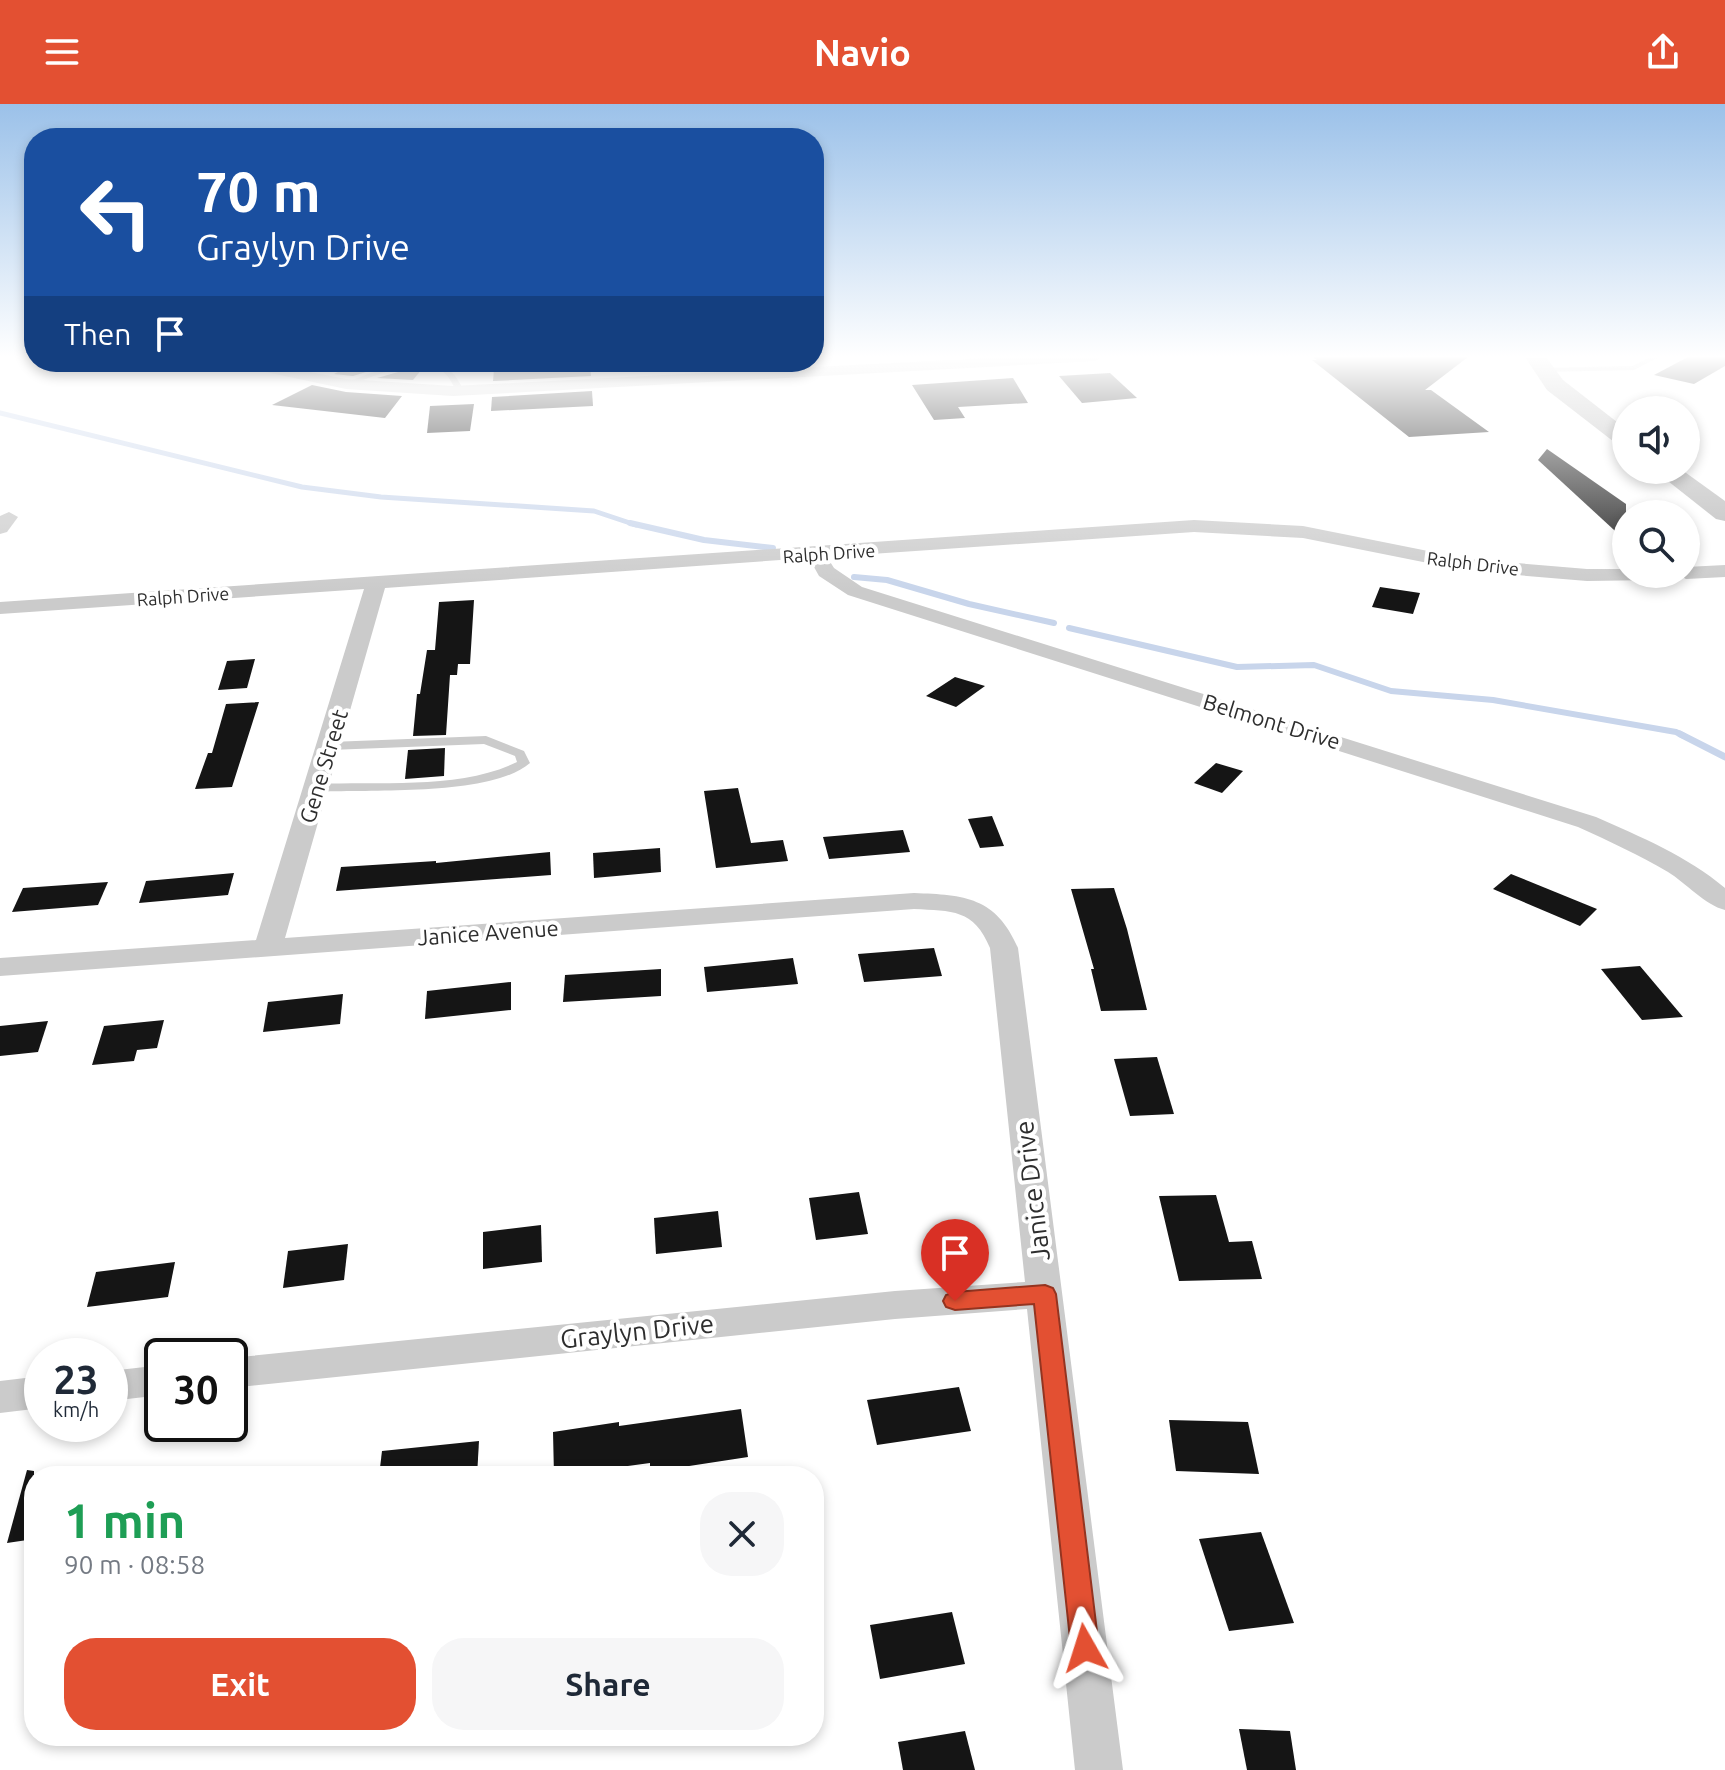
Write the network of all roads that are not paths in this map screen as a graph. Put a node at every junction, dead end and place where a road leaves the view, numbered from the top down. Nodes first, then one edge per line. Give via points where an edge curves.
1 (1685, 484) edge
2 (1725, 513) edge
3 (816, 554) junction
4 (1725, 571) edge
5 (1700, 572) edge
6 (1612, 575) edge
7 (376, 583) junction
8 (0, 608) edge
9 (330, 746) junction
10 (317, 788) junction
11 (1725, 902) edge
12 (976, 908) joint
13 (268, 948) junction
14 (0, 967) edge
15 (1045, 1294) junction
16 (248, 1371) edge
17 (24, 1394) edge
18 (0, 1397) edge
19 (1099, 1770) edge

1 - 2 street
3 - 6 street, Ralph Drive via 1237,527 1303,532 1468,565
3 - 7 street, Ralph Drive
3 - 11 street, Belmont Drive via 826,572 855,591 1587,822 1655,853
4 - 5 street
7 - 8 street, Ralph Drive
7 - 9 street, Gene Street
9 - 10 street, Gene Street
9 - 10 lane via 486,740 520,754 524,763 499,775 466,779
10 - 13 street, Gene Street
12 - 13 street, Janice Avenue via 914,901
12 - 15 street, Janice Drive via 997,926 1004,948
13 - 14 street, Janice Avenue
15 - 16 street, Graylyn Drive
15 - 19 street, Janice Drive
17 - 18 street

